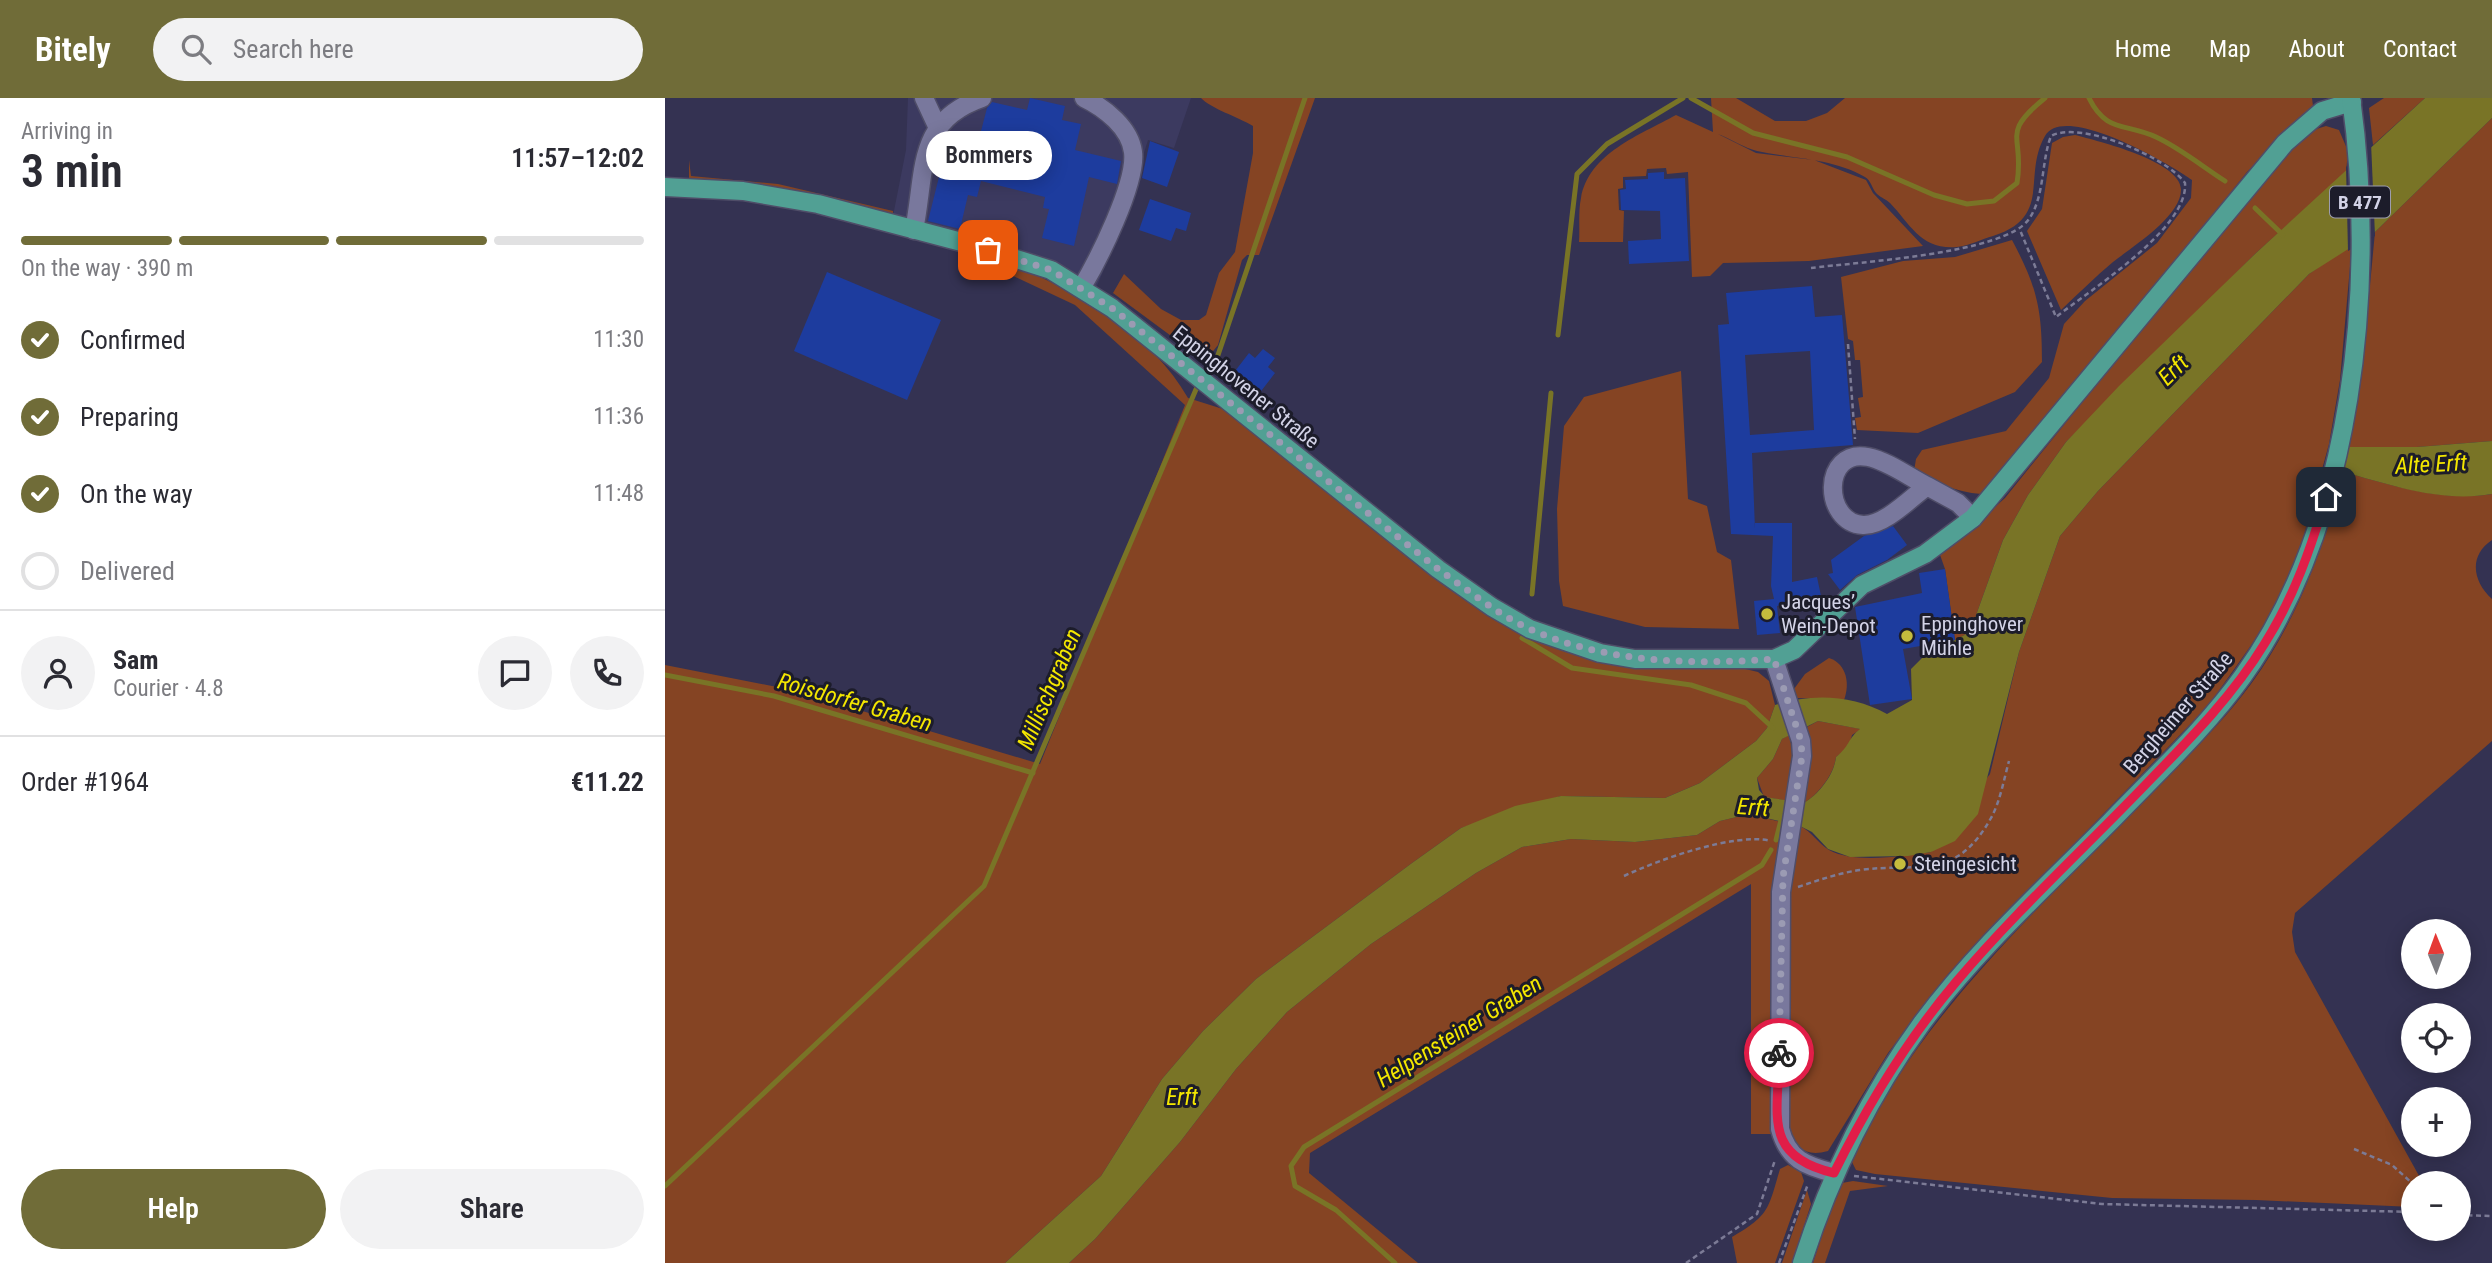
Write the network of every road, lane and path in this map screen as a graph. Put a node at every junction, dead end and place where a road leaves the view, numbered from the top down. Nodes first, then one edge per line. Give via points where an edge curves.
1 (924, 98) edge
2 (982, 98) edge
3 (2352, 100) edge
4 (1094, 101) edge
5 (937, 126) junction
6 (665, 187) edge
7 (914, 230) junction
8 (2020, 230) junction
9 (1811, 268) dead end
10 (1082, 287) junction
11 (1848, 344) dead end
12 (1856, 457) junction
13 (1927, 486) junction
14 (1973, 518) junction
15 (1774, 659) junction
16 (2010, 761) dead end
17 (1788, 846) junction
18 (1624, 876) dead end
19 (1781, 892) junction
20 (1783, 1143) junction
21 (2354, 1149) dead end
22 (1814, 1168) junction
23 (1834, 1173) junction
24 (2401, 1173) edge
25 (2401, 1213) edge
26 (2471, 1215) edge
27 (2492, 1216) edge
28 (1686, 1263) edge
29 (1779, 1263) edge
30 (1802, 1263) edge

1 - 5 street
2 - 5 street via 956,108
3 - 14 main road via 2322,111 2285,144
3 - 23 main road, Bergheimer Straße / B 477 via 2361,264 2350,382 2326,497 2290,599 2266,642 2216,711 1990,944 1924,1020 1874,1094
4 - 10 street via 1127,136 1133,158 1107,240
5 - 7 street via 926,153
6 - 7 main road, Eppinghovener Straße via 777,196
7 - 10 main road, Eppinghovener Straße via 1027,261
8 - 8 path via 2056,317 2160,234 2178,209 2185,183 2169,167 2100,136 2062,130 2051,136 2037,206
8 - 9 path via 1971,248
10 - 15 main road, Eppinghovener Straße via 1438,569 1530,629 1600,653 1635,659
11 - 12 path
12 - 13 street via 1870,457
12 - 13 street via 1843,462 1832,485 1837,505 1851,522 1879,521
13 - 14 street via 1958,503
14 - 15 main road via 1925,554 1862,585 1794,650
15 - 17 street via 1801,741
16 - 19 path via 1992,817 1970,847 1950,862 1828,876
17 - 18 path via 1746,837
17 - 19 street
19 - 20 street via 1778,1114
20 - 22 street via 1790,1155
20 - 28 path via 1757,1214
21 - 24 path
22 - 23 street
22 - 29 path
23 - 25 path via 2102,1204
23 - 30 main road, Bergheimer Straße / B 477
26 - 27 path

